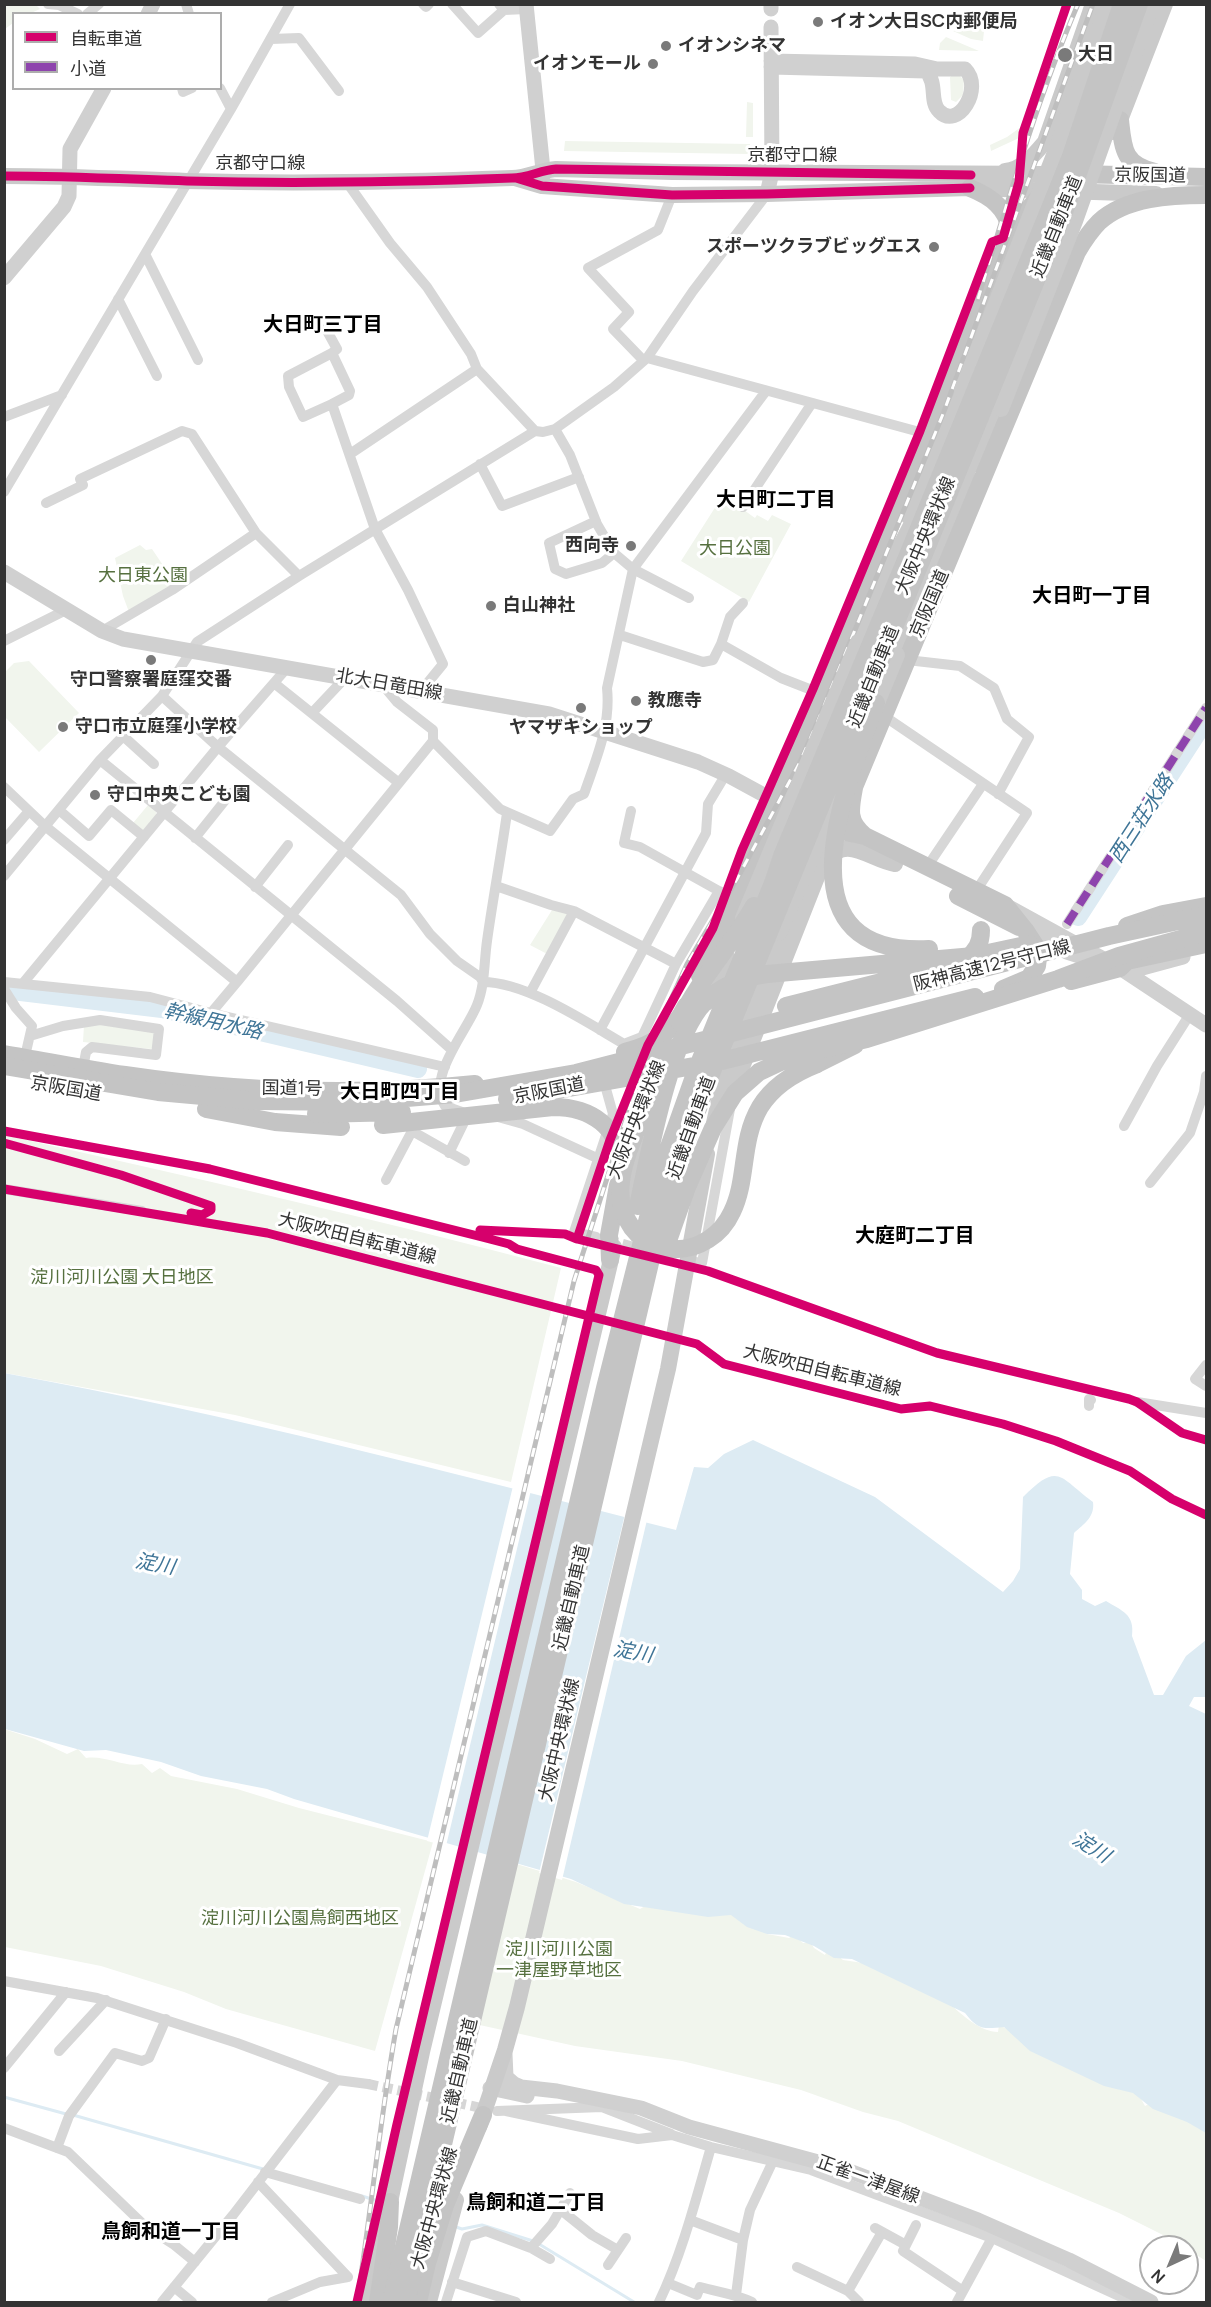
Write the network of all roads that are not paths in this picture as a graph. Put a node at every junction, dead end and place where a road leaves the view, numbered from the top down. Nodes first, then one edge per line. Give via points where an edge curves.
1 (48, 4) edge
2 (290, 4) edge
3 (423, 4) edge
4 (429, 4) edge
5 (452, 4) edge
6 (1093, 4) edge
7 (1108, 4) edge
8 (1116, 4) edge
9 (1122, 4) edge
10 (1130, 4) edge
11 (1138, 4) edge
12 (1152, 4) edge
13 (1165, 4) edge
14 (502, 7) edge
15 (526, 7) edge
16 (74, 12) edge
17 (771, 27) dead end
18 (271, 39) junction
19 (771, 64) junction
20 (103, 90) edge
21 (221, 90) edge
22 (339, 91) dead end
23 (231, 109) junction
24 (1120, 120) junction
25 (1046, 142) junction
26 (772, 172) junction
27 (4, 176) edge
28 (70, 176) junction
29 (1175, 176) junction
30 (1206, 177) edge
31 (542, 178) junction
32 (188, 181) junction
33 (346, 181) junction
34 (971, 181) junction
35 (1064, 184) junction
36 (767, 194) junction
37 (672, 195) junction
38 (1204, 195) edge
39 (1010, 231) junction
40 (1077, 252) junction
41 (145, 254) junction
42 (4, 278) edge
43 (118, 299) junction
44 (326, 329) dead end
45 (332, 353) junction
46 (645, 359) junction
47 (198, 360) dead end
48 (477, 369) junction
49 (157, 376) dead end
50 (766, 391) junction
51 (62, 395) junction
52 (812, 403) junction
53 (332, 404) junction
54 (4, 417) edge
55 (555, 429) junction
56 (535, 430) junction
57 (927, 434) junction
58 (989, 452) junction
59 (350, 454) junction
60 (480, 464) junction
61 (579, 477) junction
62 (4, 492) edge
63 (46, 503) dead end
64 (743, 507) dead end
65 (904, 508) junction
66 (962, 515) junction
67 (596, 521) junction
68 (375, 529) junction
69 (950, 529) junction
70 (256, 533) junction
71 (614, 553) junction
72 (922, 561) junction
73 (885, 566) junction
74 (633, 569) junction
75 (4, 572) edge
76 (298, 576) junction
77 (689, 598) dead end
78 (742, 603) dead end
79 (66, 610) junction
80 (861, 616) junction
81 (102, 631) junction
82 (620, 635) junction
83 (4, 642) edge
84 (722, 644) junction
85 (189, 651) junction
86 (902, 658) junction
87 (287, 668) junction
88 (345, 678) junction
89 (274, 683) junction
90 (382, 684) junction
91 (421, 691) junction
92 (822, 694) junction
93 (162, 696) junction
94 (1206, 708) edge
95 (312, 713) junction
96 (884, 716) junction
97 (605, 732) junction
98 (122, 735) junction
99 (433, 741) junction
100 (218, 747) junction
101 (100, 760) junction
102 (154, 764) dead end
103 (726, 774) junction
104 (399, 783) junction
105 (982, 784) junction
106 (854, 786) junction
107 (4, 787) edge
108 (231, 793) dead end
109 (998, 794) junction
110 (775, 801) junction
111 (59, 810) junction
112 (29, 811) junction
113 (631, 811) dead end
114 (164, 813) junction
115 (507, 813) junction
116 (807, 816) junction
117 (45, 826) junction
118 (836, 830) junction
119 (865, 836) junction
120 (144, 837) junction
121 (195, 838) junction
122 (4, 840) edge
123 (288, 845) dead end
124 (346, 848) junction
125 (782, 856) junction
126 (895, 864) junction
127 (927, 867) junction
128 (686, 872) junction
129 (4, 876) edge
130 (110, 879) junction
131 (496, 886) junction
132 (255, 887) junction
133 (812, 887) junction
134 (968, 894) junction
135 (727, 895) junction
136 (1005, 905) junction
137 (1206, 908) edge
138 (574, 911) junction
139 (1206, 915) edge
140 (292, 917) junction
141 (725, 923) junction
142 (1067, 924) dead end
143 (1206, 927) edge
144 (1025, 930) junction
145 (1206, 932) edge
146 (1106, 933) junction
147 (1050, 938) junction
148 (1206, 944) edge
149 (645, 948) junction
150 (1074, 948) junction
151 (1206, 953) edge
152 (676, 964) junction
153 (1120, 968) junction
154 (4, 982) edge
155 (24, 982) junction
156 (237, 982) junction
157 (483, 982) junction
158 (1010, 987) junction
159 (530, 993) junction
160 (8, 996) edge
161 (211, 1013) junction
162 (1190, 1014) junction
163 (1206, 1025) edge
164 (780, 1027) junction
165 (600, 1030) junction
166 (30, 1035) junction
167 (867, 1039) junction
168 (452, 1050) junction
169 (10, 1055) edge
170 (598, 1060) junction
171 (74, 1067) junction
172 (445, 1067) junction
173 (1206, 1076) edge
174 (4, 1078) edge
175 (577, 1079) junction
176 (440, 1086) junction
177 (734, 1087) junction
178 (444, 1106) junction
179 (206, 1109) junction
180 (468, 1114) junction
181 (1124, 1126) dead end
182 (412, 1131) junction
183 (643, 1151) junction
184 (450, 1153) junction
185 (599, 1159) junction
186 (465, 1161) dead end
187 (627, 1172) junction
188 (702, 1177) junction
189 (386, 1179) dead end
190 (1150, 1183) dead end
191 (4, 1189) edge
192 (142, 1211) dead end
193 (596, 1237) tunnel mouth
194 (610, 1260) joint
195 (699, 1263) dead end
196 (1206, 1365) edge
197 (1206, 1386) edge
198 (605, 1388) junction
199 (1137, 1402) dead end
200 (1206, 1413) edge
201 (597, 1490) junction
202 (4, 1980) edge
203 (66, 1992) junction
204 (106, 2000) junction
205 (166, 2019) junction
206 (58, 2052) dead end
207 (4, 2068) edge
208 (337, 2080) junction
209 (497, 2080) junction
210 (368, 2084) tunnel mouth
211 (495, 2112) junction
212 (4, 2128) edge
213 (672, 2134) junction
214 (711, 2147) junction
215 (57, 2148) junction
216 (773, 2161) junction
217 (265, 2172) junction
218 (258, 2182) junction
219 (570, 2193) dead end
220 (360, 2199) dead end
221 (390, 2202) junction
222 (561, 2210) junction
223 (690, 2220) junction
224 (916, 2225) dead end
225 (626, 2238) dead end
226 (992, 2238) junction
227 (743, 2240) junction
228 (906, 2245) junction
229 (531, 2248) junction
230 (618, 2250) junction
231 (550, 2259) dead end
232 (195, 2262) junction
233 (608, 2265) dead end
234 (797, 2267) dead end
235 (452, 2282) junction
236 (668, 2283) junction
237 (174, 2288) junction
238 (848, 2291) junction
239 (963, 2291) junction
240 (736, 2295) junction
241 (162, 2302) edge
242 (192, 2302) edge
243 (272, 2302) edge
244 (364, 2302) edge
245 (378, 2302) edge
246 (391, 2302) edge
247 (418, 2302) edge
248 (446, 2302) edge
249 (516, 2302) edge
250 (659, 2302) edge
251 (752, 2302) edge
252 (859, 2302) edge
253 (957, 2302) edge
254 (1132, 2302) edge
255 (1151, 2302) edge

1 - 16 street
2 - 18 street
3 - 4 street
5 - 14 street via 478,33
6 - 25 main road
7 - 65 main road, 大阪中央環状線, bridge via 1056,150 962,390
8 - 35 main road via 1059,169
9 - 125 highway, 近畿自動車道, bridge via 1047,217
10 - 35 main road
11 - 72 highway, 近畿自動車道, bridge via 1064,212
12 - 58 main road, bridge via 1075,221 1001,409
13 - 24 main road
14 - 15 street
15 - 31 main road
17 - 19 main road
18 - 22 street via 299,38
18 - 23 street
19 - 19 main road via 915,64 965,69 972,85 969,101 962,110 948,116 934,106 932,78 926,71
19 - 26 main road
20 - 28 main road via 70,149
21 - 23 street
23 - 32 street
24 - 29 highway via 1122,144 1129,159 1143,169
24 - 35 main road via 1100,156
25 - 34 main road via 1012,171
25 - 35 main road via 1041,157
26 - 31 main road, 京都守口線
26 - 34 main road, 京都守口線
26 - 36 main road
27 - 28 main road, 京都守口線
28 - 32 main road, 京都守口線
28 - 42 main road via 64,207
29 - 30 highway, 京阪国道
29 - 35 highway, 京阪国道
31 - 33 main road, 京都守口線
31 - 37 main road, 京都守口線
32 - 33 main road, 京都守口線
32 - 41 street
33 - 48 street via 427,287
34 - 35 main road, 京都守口線
34 - 36 main road, 京都守口線
34 - 39 highway via 997,203 1009,221
35 - 38 main road, 京都守口線
35 - 39 highway
35 - 40 highway via 1084,218
35 - 69 main road via 1069,219 975,449
35 - 73 main road via 1043,209 932,484
36 - 37 main road, 京都守口線
36 - 46 street
37 - 46 street via 658,230 588,268 629,312 613,329
38 - 40 highway, 京阪国道 via 1143,201 1119,208 1099,222
39 - 57 highway
40 - 58 highway, 京阪国道
41 - 43 street
41 - 47 street
43 - 49 street
43 - 51 street
44 - 45 street via 337,349
45 - 53 street via 350,391
45 - 53 street via 288,376 303,417
46 - 50 street
46 - 55 street via 614,387
48 - 56 street
48 - 59 street
50 - 52 street
50 - 74 street
51 - 54 street
51 - 62 street
52 - 57 street
52 - 64 street
53 - 59 street
55 - 56 street
55 - 61 street
56 - 60 street
57 - 65 highway
58 - 66 highway, 京阪国道
58 - 66 main road, 大阪中央環状線
59 - 68 street
60 - 61 street via 502,506
60 - 68 street
61 - 67 street
63 - 70 street via 83,485 80,478 182,431 192,434
65 - 73 main road, 大阪中央環状線
65 - 80 highway
66 - 69 main road, 大阪中央環状線
66 - 86 highway, 京阪国道
67 - 71 street
67 - 71 street via 549,543 555,569 566,574 602,563
68 - 76 street
68 - 91 street via 443,664
69 - 86 main road, 大阪中央環状線
70 - 76 street
70 - 81 street
71 - 74 street
72 - 147 highway, bridge via 839,814 832,863 838,903 861,933 901,949
72 - 201 highway, 近畿自動車道, bridge via 692,1122 661,1220
73 - 80 main road, 大阪中央環状線
74 - 77 street
74 - 82 street
75 - 79 main road, 北大日竜田線
76 - 85 street
78 - 84 street via 730,617
79 - 81 main road, 北大日竜田線
79 - 83 street
80 - 92 highway
80 - 183 main road, 大阪中央環状線, bridge via 858,642
81 - 85 main road, 北大日竜田線 via 123,639
82 - 84 street via 703,662 713,660
82 - 97 street via 606,688 609,708
84 - 92 street via 781,678
85 - 87 main road, 北大日竜田線
85 - 93 street
86 - 96 highway, 京阪国道
86 - 109 street via 960,666 994,688 1007,719 1029,737
86 - 188 main road, 大阪中央環状線, bridge via 779,933 723,1083
87 - 88 main road, 北大日竜田線
87 - 89 street
88 - 90 main road, 北大日竜田線
88 - 95 street
89 - 95 street
89 - 100 street
90 - 91 main road, 北大日竜田線
90 - 99 street via 397,702 433,730
91 - 97 main road, 北大日竜田線 via 530,709
92 - 110 highway
93 - 98 street
93 - 100 street
94 - 142 street
95 - 104 street
96 - 105 street
96 - 106 highway, 京阪国道
97 - 103 main road, 北大日竜田線
97 - 115 street via 584,794 573,799 550,831
98 - 101 street
98 - 102 street
99 - 104 street
99 - 115 street
100 - 114 street
100 - 124 street
101 - 111 street
101 - 114 street
103 - 110 main road, 北大日竜田線
103 - 128 street via 708,804 706,832
104 - 124 street
105 - 109 street
105 - 127 street
106 - 118 highway, 京阪国道
106 - 119 highway via 851,820
107 - 112 street
108 - 121 street
109 - 134 street via 1027,813
110 - 116 highway, 京阪国道
110 - 135 highway, 国道1号
111 - 117 street
111 - 120 street via 89,836 111,810
112 - 117 street
112 - 122 street
113 - 128 street via 624,843 640,847
114 - 120 street
114 - 121 street
115 - 131 street
116 - 118 highway, 京阪国道
116 - 187 main road via 693,1102 673,1133
117 - 129 street
117 - 130 street
118 - 119 highway, 京阪国道
118 - 126 highway, 京阪国道
118 - 133 main road
119 - 127 highway, 京阪国道
120 - 130 street
121 - 132 street
123 - 132 street
124 - 140 street
124 - 157 street via 401,895 437,941
125 - 167 highway, bridge via 743,925 700,983 675,1029 624,1167 620,1194 632,1226 652,1244 675,1250 693,1248 716,1235 733,1211 747,1141 755,1117 768,1097 792,1076
125 - 198 highway, 近畿自動車道, bridge via 666,1150
126 - 133 main road via 851,848 841,849 831,855
126 - 134 highway, 京阪国道
127 - 134 highway, 京阪国道
128 - 135 street
128 - 149 street
130 - 155 street
130 - 156 street
131 - 138 street
131 - 157 street
132 - 140 street
133 - 177 main road
134 - 136 highway, 京阪国道
134 - 144 highway, 京阪国道
134 - 175 highway, bridge via 981,930 980,944 962,961 775,1009
135 - 141 highway, 国道1号
135 - 152 street
136 - 144 highway, 京阪国道
136 - 150 main road
137 - 146 main road
137 - 146 highway via 1163,914
137 - 147 highway via 1143,916
138 - 149 street
138 - 159 street
139 - 164 highway, 阪神高速12号守口線, bridge via 1145,927
140 - 156 street
140 - 168 street
141 - 170 highway, 国道1号 via 670,1031 648,1046
141 - 183 highway via 662,1087
143 - 164 highway, 阪神高速12号守口線
144 - 150 main road
144 - 158 highway, 京阪国道 via 1036,947 1037,966 1029,978
145 - 167 highway, bridge via 1129,953 1039,986
146 - 150 main road
147 - 198 highway, bridge via 974,956 754,976 728,985 703,1004 686,1030 663,1100 621,1289
148 - 153 highway via 1127,961
149 - 152 street
149 - 165 street
150 - 153 main road
151 - 153 main road via 1135,970
152 - 165 street via 642,1037 624,1044
153 - 158 highway via 1078,979
153 - 162 main road
154 - 155 street
155 - 161 street via 150,997
156 - 161 street
157 - 159 street
157 - 168 street via 477,1005
158 - 175 highway, 京阪国道, bridge via 722,1061
159 - 165 street
160 - 166 street via 32,1026
161 - 172 street
162 - 163 main road
162 - 181 street
164 - 175 highway, bridge
166 - 169 street
166 - 171 street via 100,1020 159,1029 156,1054 92,1047
167 - 201 highway, bridge via 813,1051 767,1068 742,1086 721,1114 687,1186 668,1239 612,1451
168 - 172 street
169 - 171 highway, 国道1号
169 - 175 highway, 京阪国道, bridge via 158,1092 248,1100 398,1100
170 - 176 highway, 国道1号 via 499,1081
170 - 185 street via 613,1114
171 - 176 highway, 国道1号 via 246,1088
172 - 176 street
173 - 190 street via 1190,1133
174 - 179 highway, 京阪国道
175 - 179 highway, 京阪国道, bridge via 504,1099 409,1111 308,1114
176 - 178 street
177 - 188 main road
177 - 195 street
178 - 180 street
178 - 182 street
179 - 187 highway, bridge via 275,1122 341,1126 566,1107 589,1113 610,1132
180 - 184 street
180 - 185 street via 523,1124
182 - 184 street
182 - 189 street
183 - 187 main road, 大阪中央環状線
184 - 186 street
185 - 193 street via 574,1232
187 - 194 highway via 610,1227
188 - 209 main road, 大阪中央環状線 via 663,1392
191 - 192 street
194 - 221 main road
196 - 197 street via 1195,1379
198 - 246 highway, 近畿自動車道, bridge
199 - 200 street
201 - 247 highway, 近畿自動車道, bridge
202 - 203 street
203 - 204 street
203 - 207 street
204 - 205 street
204 - 206 street
205 - 208 street
205 - 215 street via 152,2056 142,2061 114,2053 70,2113
208 - 210 street
208 - 217 street
209 - 211 main road, 大阪中央環状線
209 - 255 main road, 正雀一津屋線 via 535,2098 572,2094 641,2108 689,2127 844,2169 978,2220
211 - 213 street via 638,2139
211 - 213 street via 602,2107
211 - 247 highway via 445,2205
212 - 215 street
213 - 214 street
214 - 216 street
214 - 223 street
215 - 232 street via 68,2152 145,2226
216 - 226 street via 822,2174
216 - 227 street via 750,2210
217 - 218 street
217 - 220 street
218 - 232 street
218 - 243 street via 348,2277 320,2282
219 - 222 street
221 - 244 main road
221 - 245 highway
222 - 229 street
222 - 230 street
223 - 227 street
223 - 236 street
224 - 228 street
225 - 230 street
226 - 239 street
226 - 254 street
227 - 240 street
228 - 238 street via 878,2230
228 - 239 street via 903,2251
229 - 231 street
229 - 235 street via 486,2231 466,2237
230 - 233 street
232 - 237 street
234 - 238 street
235 - 248 street
235 - 249 street
236 - 240 street via 697,2295 700,2287
236 - 250 street
237 - 241 street
237 - 242 street
238 - 252 street
239 - 253 street
240 - 251 street

